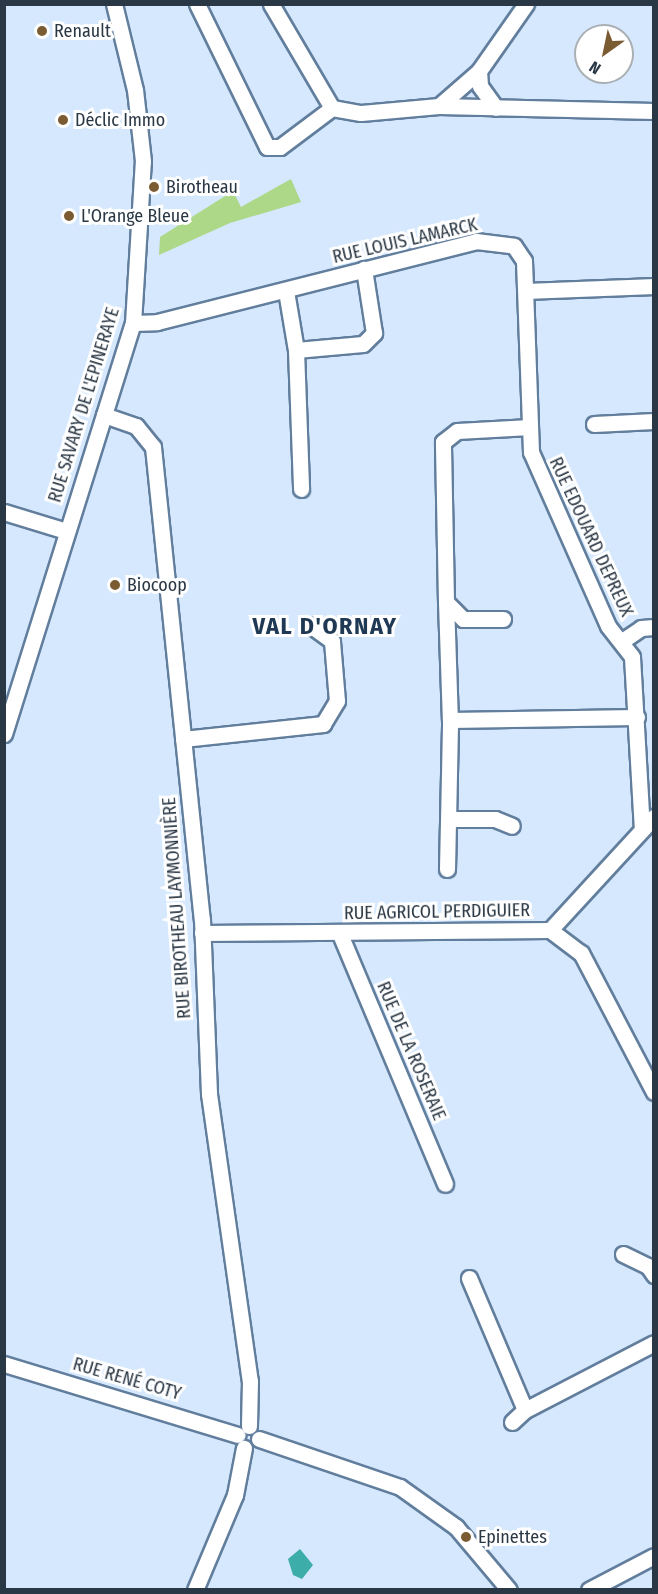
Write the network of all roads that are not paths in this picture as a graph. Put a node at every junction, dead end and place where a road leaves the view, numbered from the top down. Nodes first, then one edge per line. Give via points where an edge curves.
1 (114, 4) edge
2 (197, 4) edge
3 (271, 4) edge
4 (526, 4) edge
5 (479, 71) junction
6 (439, 106) junction
7 (332, 108) junction
8 (496, 108) junction
9 (654, 111) edge
10 (364, 268) junction
11 (654, 286) edge
12 (286, 291) junction
13 (526, 291) junction
14 (133, 323) junction
15 (296, 350) junction
16 (104, 415) junction
17 (654, 421) edge
18 (594, 424) dead end
19 (530, 427) junction
20 (302, 489) dead end
21 (4, 512) edge
22 (66, 531) junction
23 (446, 602) junction
24 (503, 620) dead end
25 (311, 626) dead end
26 (654, 627) edge
27 (622, 641) junction
28 (636, 717) junction
29 (450, 720) junction
30 (4, 734) edge
31 (183, 739) junction
32 (654, 818) edge
33 (450, 819) junction
34 (512, 826) dead end
35 (642, 828) junction
36 (447, 869) dead end
37 (550, 930) junction
38 (202, 933) junction
39 (340, 934) junction
40 (654, 1092) edge
41 (445, 1184) dead end
42 (623, 1254) dead end
43 (654, 1275) edge
44 (469, 1278) dead end
45 (654, 1343) edge
46 (4, 1364) edge
47 (525, 1410) junction
48 (512, 1422) dead end
49 (244, 1436) junction
50 (654, 1556) edge
51 (195, 1590) edge
52 (509, 1590) edge
53 (589, 1590) edge

1 - 14 street, RUE SAVARY DE L'EPINERAYE via 135,90 143,161
2 - 7 street via 267,147 280,147
3 - 7 street
4 - 5 street
5 - 6 street
5 - 8 street via 480,86
6 - 7 street via 361,113
6 - 8 street
8 - 9 street
10 - 12 street, RUE LOUIS LAMARCK
10 - 13 street, RUE LOUIS LAMARCK via 501,240 514,246 524,261
10 - 15 street via 374,333 363,344
11 - 13 street
12 - 14 street, RUE LOUIS LAMARCK via 157,322
12 - 15 street
13 - 19 street, RUE EDOUARD DEPREUX
14 - 16 street, RUE SAVARY DE L'EPINERAYE
15 - 20 street
16 - 22 street, RUE SAVARY DE L'EPINERAYE
16 - 31 street, RUE BIROTHEAU LAYMONNIÈRE via 136,426 153,447
17 - 18 street
19 - 23 street via 457,431 443,442
19 - 27 street, RUE EDOUARD DEPREUX via 539,478 608,626
21 - 22 street
22 - 30 street, RUE SAVARY DE L'EPINERAYE
23 - 24 street via 463,619
23 - 29 street
25 - 31 street via 332,641 337,702 323,724
26 - 27 street via 641,628
27 - 28 street, RUE EDOUARD DEPREUX via 632,657
28 - 29 street
28 - 35 street, RUE EDOUARD DEPREUX via 636,789
29 - 33 street
31 - 38 street, RUE BIROTHEAU LAYMONNIÈRE
32 - 35 street
33 - 34 street via 495,819
33 - 36 street
35 - 37 street
37 - 39 street, RUE AGRICOL PERDIGUIER
37 - 40 street, RUE AGRICOL PERDIGUIER via 581,953
38 - 39 street, RUE AGRICOL PERDIGUIER
38 - 49 street, RUE BIROTHEAU LAYMONNIÈRE via 209,1094 250,1381
39 - 41 street, RUE DE LA ROSERAIE
42 - 43 street via 648,1266
44 - 47 street
45 - 47 street
46 - 49 street, RUE RENÉ COTY
47 - 48 street
49 - 51 street, RUE BIROTHEAU LAYMONNIÈRE via 235,1495
49 - 52 street via 400,1487 456,1527
50 - 53 street

